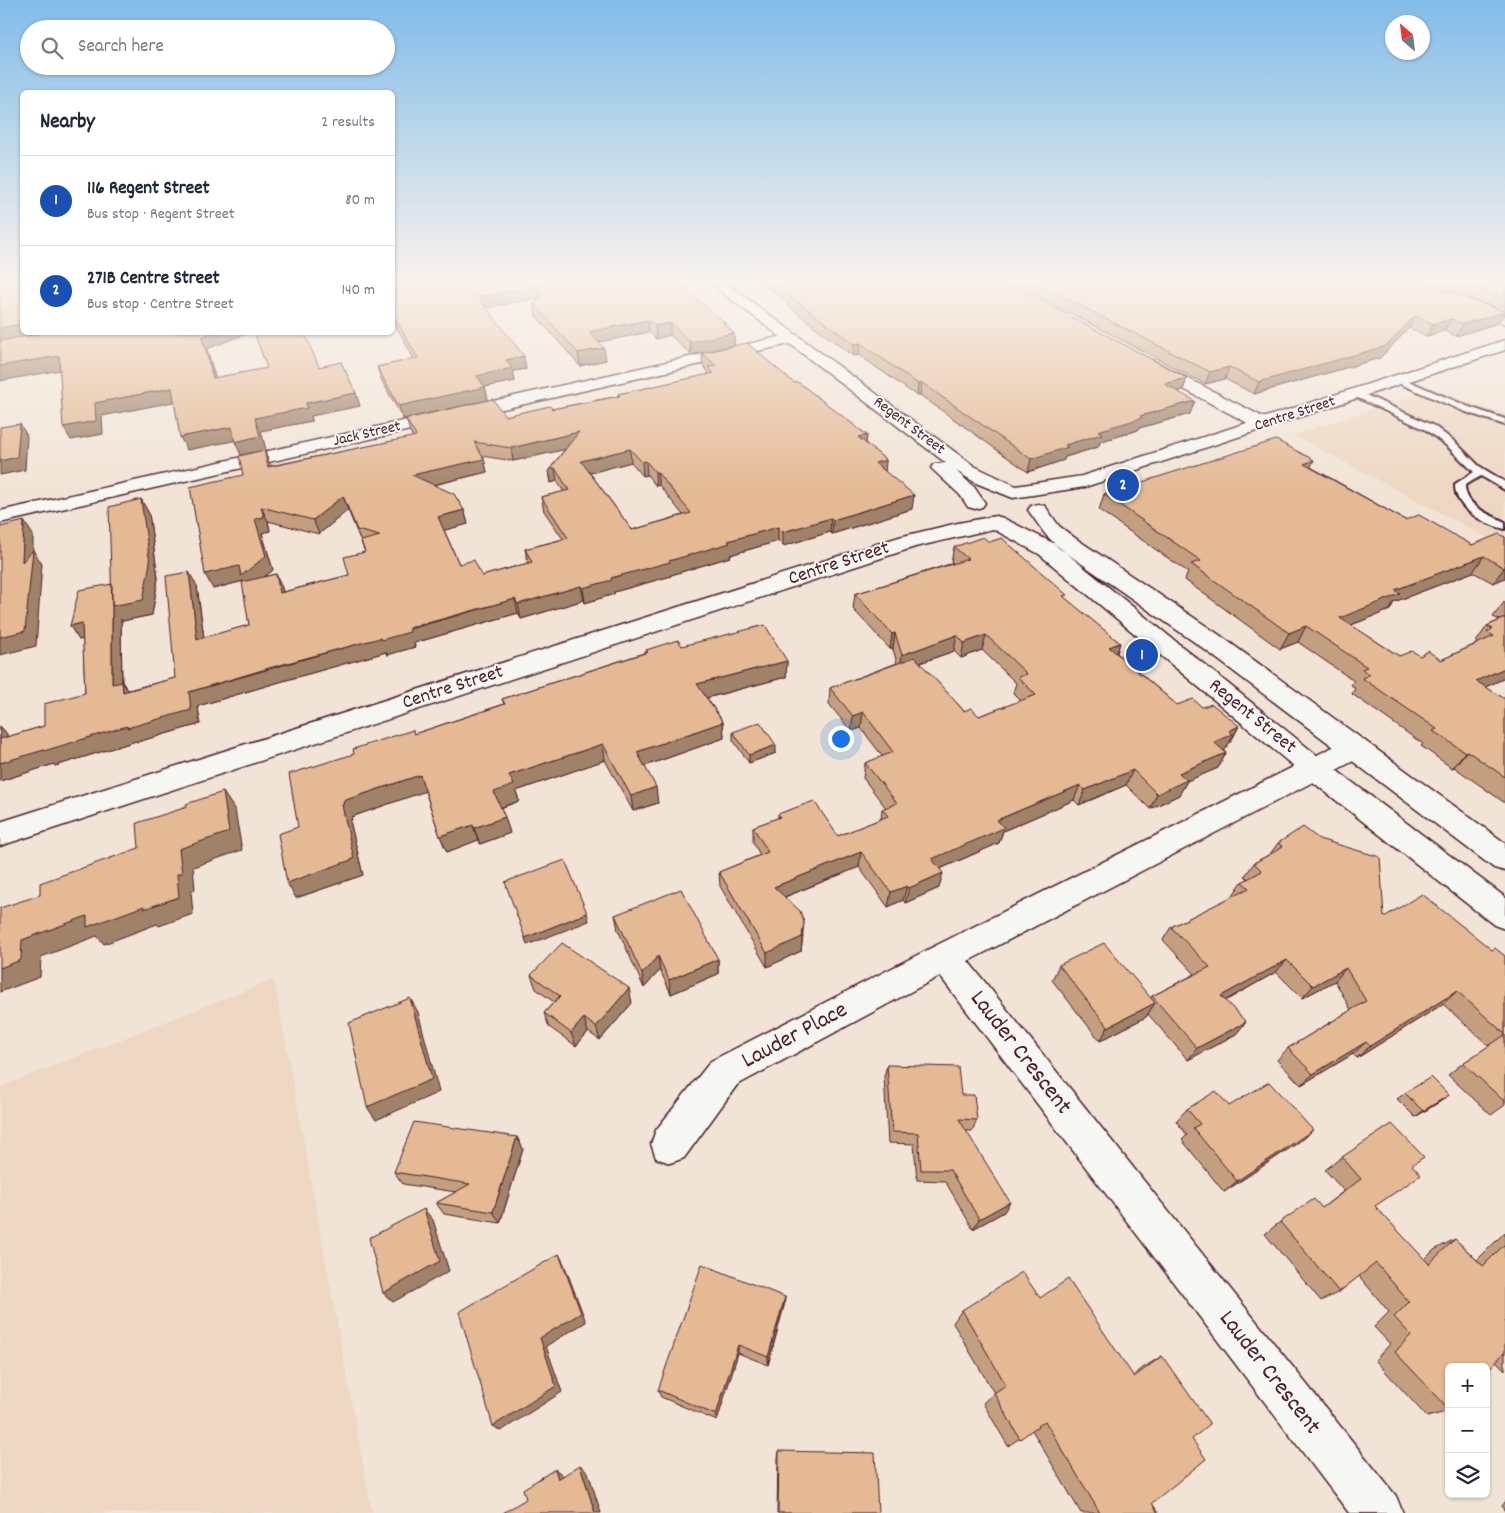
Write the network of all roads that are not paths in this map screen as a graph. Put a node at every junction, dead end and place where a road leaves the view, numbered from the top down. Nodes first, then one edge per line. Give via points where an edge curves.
1 (741, 351) edge
2 (796, 351) edge
3 (798, 351) edge
4 (1488, 351) edge
5 (1136, 356) edge
6 (1399, 380) junction
7 (1357, 394) junction
8 (1505, 422) edge
9 (1263, 424) junction
10 (1481, 472) junction
11 (1086, 481) junction
12 (1505, 486) edge
13 (1014, 492) junction
14 (975, 503) junction
15 (1038, 509) junction
16 (0, 517) edge
17 (997, 523) junction
18 (1505, 526) edge
19 (907, 542) junction
20 (1355, 748) junction
21 (1314, 768) junction
22 (0, 834) edge
23 (1505, 859) edge
24 (1505, 915) edge
25 (945, 957) junction
26 (670, 1144) dead end
27 (1379, 1513) edge

1 - 16 street, Jack Street
2 - 14 street, Regent Street via 954,479
3 - 13 street, Regent Street via 967,470
4 - 6 street, Centre Street
5 - 9 street
6 - 7 street, Centre Street
6 - 8 lane
7 - 9 street, Centre Street
7 - 10 lane via 1430,428
9 - 11 street, Centre Street
10 - 12 lane
10 - 18 lane via 1460,484 1458,491 1469,506
11 - 13 street, Centre Street
11 - 15 street, Centre Street
13 - 14 street, Centre Street via 988,492
13 - 15 street, Regent Street via 1030,499
14 - 17 street, Regent Street via 980,514
14 - 19 street, Centre Street via 947,525
15 - 17 street, Centre Street via 1037,515 1026,523
15 - 20 street, Regent Street via 1052,530 1067,543 1209,640
17 - 19 street, Centre Street
17 - 21 street, Regent Street via 1047,549
19 - 22 street, Centre Street
20 - 21 street
20 - 23 street, Regent Street
21 - 24 street, Regent Street
21 - 25 street
25 - 26 street, Lauder Place via 724,1073
25 - 27 street, Lauder Crescent

